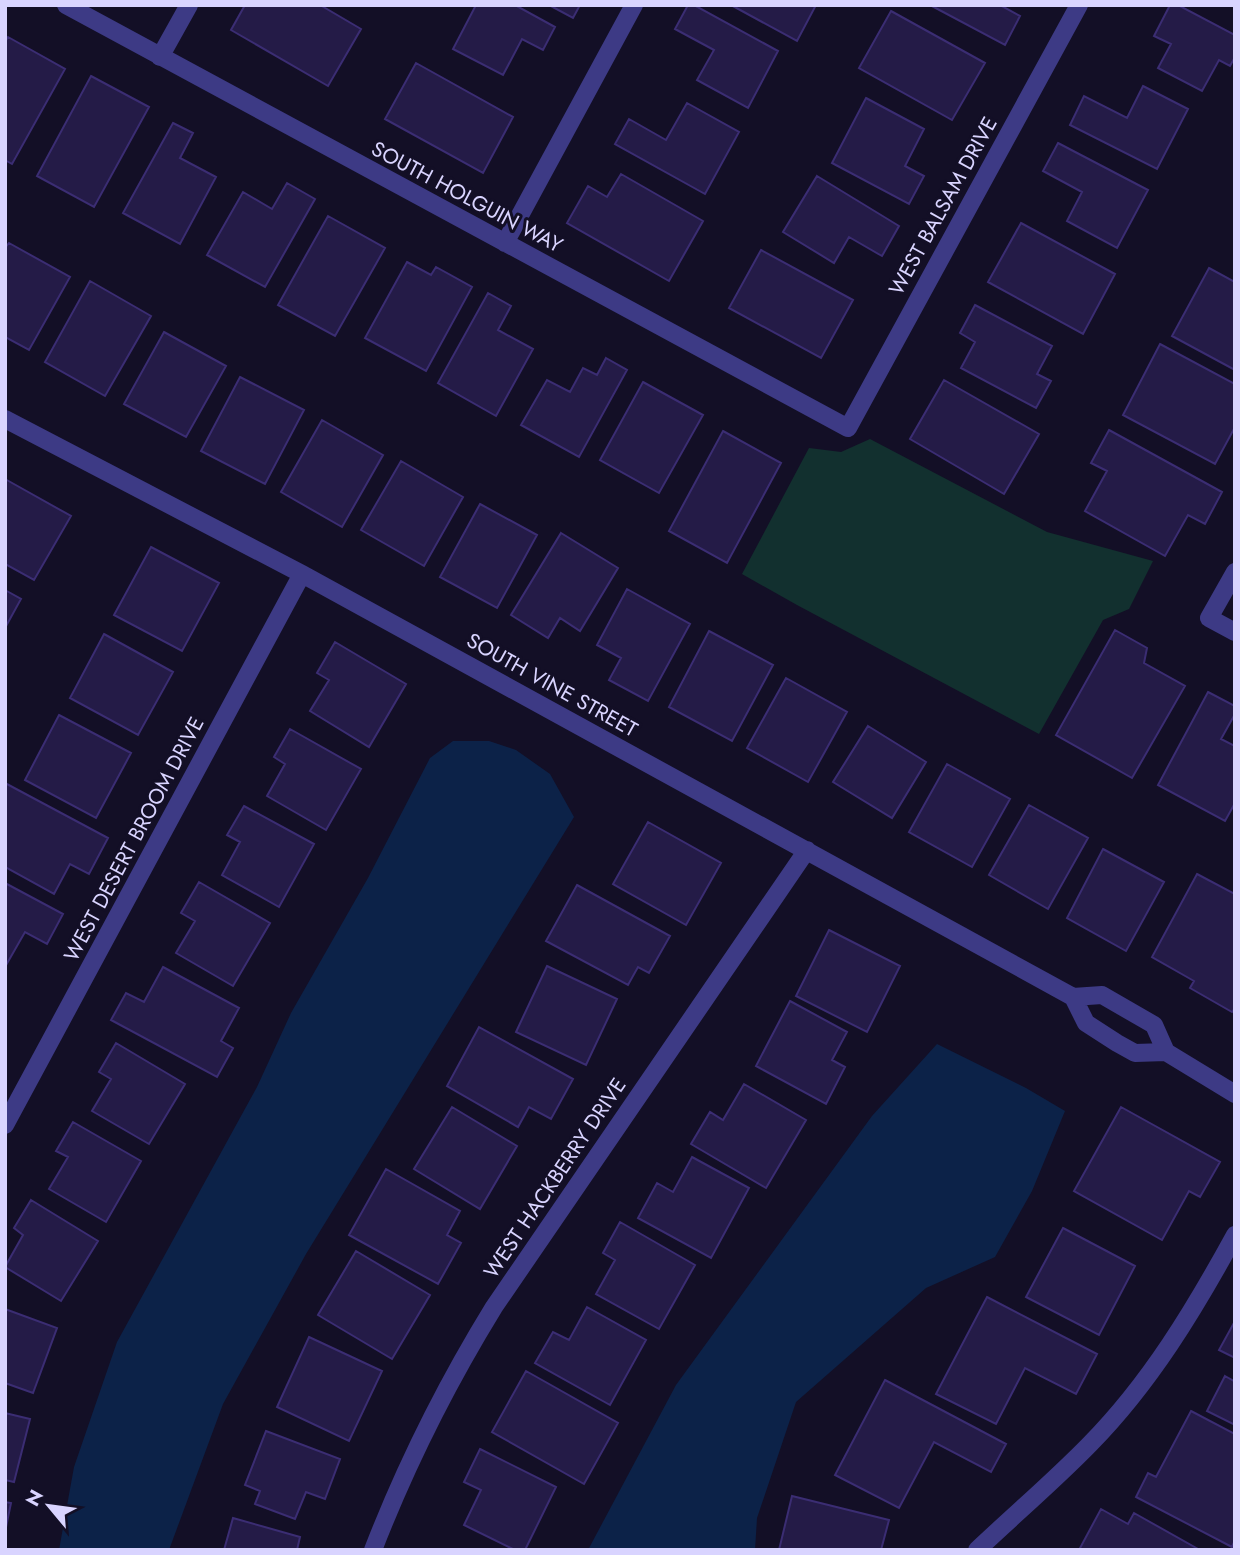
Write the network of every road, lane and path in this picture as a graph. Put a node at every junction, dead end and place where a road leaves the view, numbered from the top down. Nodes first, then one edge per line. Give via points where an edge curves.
1 (66, 5) edge
2 (189, 5) edge
3 (634, 5) edge
4 (1079, 5) edge
5 (160, 57) junction
6 (505, 243) junction
7 (5, 419) edge
8 (848, 428) joint
9 (1235, 572) edge
10 (302, 574) junction
11 (1235, 632) edge
12 (807, 850) junction
13 (1073, 998) junction
14 (1167, 1052) junction
15 (1235, 1094) edge
16 (5, 1125) edge
17 (1235, 1235) edge
18 (373, 1550) edge
19 (977, 1550) edge

1 - 5 street, SOUTH HOLGUIN WAY
2 - 5 street
3 - 6 street
4 - 8 street, WEST BALSAM DRIVE
5 - 6 street, SOUTH HOLGUIN WAY
6 - 8 street, SOUTH HOLGUIN WAY
7 - 10 street, SOUTH VINE STREET
9 - 11 street via 1209,618
10 - 12 street, SOUTH VINE STREET
10 - 16 street, WEST DESERT BROOM DRIVE
12 - 13 street, SOUTH VINE STREET
12 - 18 street, WEST HACKBERRY DRIVE via 464,1355 425,1428
13 - 14 street, SOUTH VINE STREET via 1086,1023 1116,1043 1135,1053
13 - 14 street, SOUTH VINE STREET via 1101,995 1154,1025
14 - 15 street, SOUTH VINE STREET
17 - 19 street via 1195,1307 1127,1402 1090,1444

